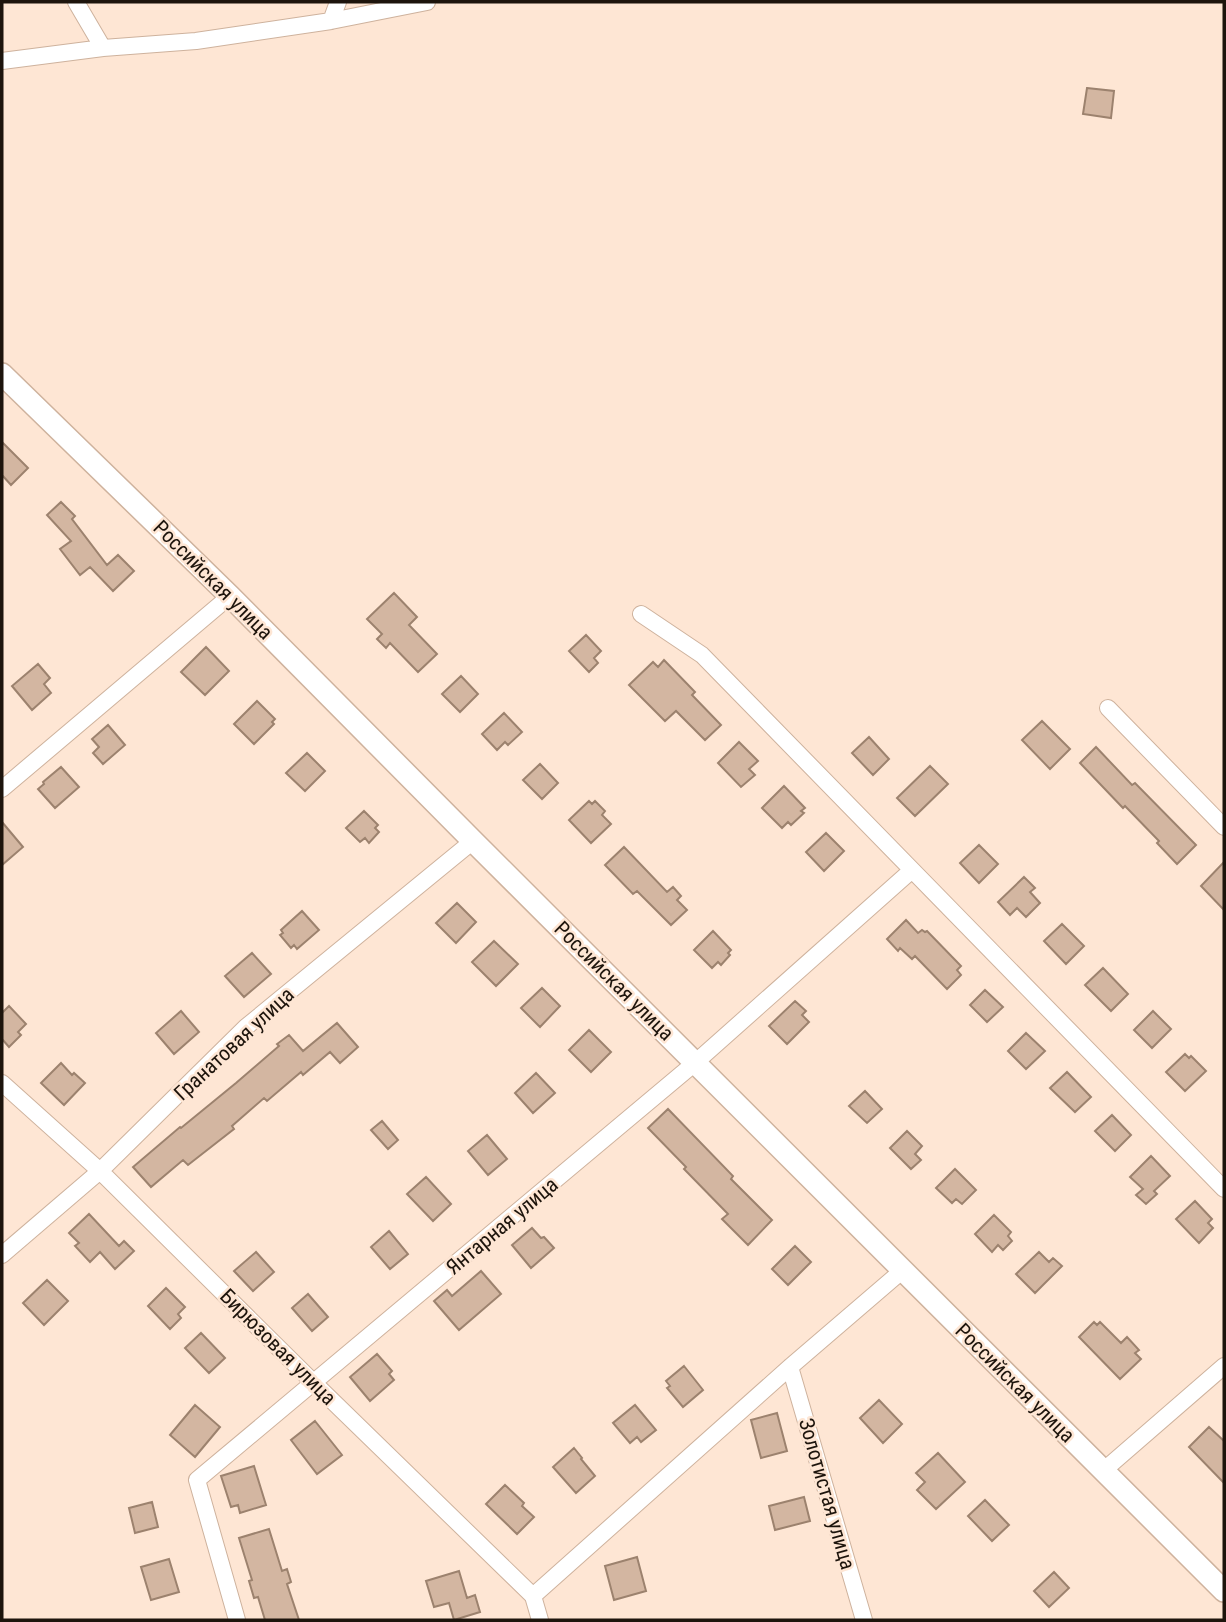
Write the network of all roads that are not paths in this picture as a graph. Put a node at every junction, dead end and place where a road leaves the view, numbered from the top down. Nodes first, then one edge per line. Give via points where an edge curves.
1 (76, 2) edge
2 (338, 2) edge
3 (427, 2) edge
4 (331, 21) junction
5 (103, 48) junction
6 (2, 61) edge
7 (2, 374) edge
8 (230, 596) junction
9 (641, 614) dead end
10 (1108, 708) dead end
11 (2, 789) edge
12 (1224, 827) edge
13 (472, 841) junction
14 (912, 870) junction
15 (696, 1062) junction
16 (2, 1083) edge
17 (100, 1171) junction
18 (1224, 1189) edge
19 (2, 1255) edge
20 (903, 1270) junction
21 (1224, 1366) edge
22 (790, 1367) junction
23 (314, 1383) junction
24 (1103, 1471) junction
25 (1224, 1591) edge
26 (533, 1596) junction
27 (237, 1620) edge
28 (540, 1620) edge
29 (864, 1620) edge

1 - 5 street
2 - 4 street
3 - 4 street
4 - 5 street via 196,41
5 - 6 street
7 - 8 main road, Российская улица
8 - 11 street
8 - 13 main road, Российская улица
9 - 14 street via 702,655
10 - 12 street
13 - 15 main road, Российская улица
13 - 17 street, Гранатовая улица via 247,1027
14 - 15 street, Янтарная улица
14 - 18 street
15 - 20 main road, Российская улица
15 - 23 street, Янтарная улица
16 - 17 street, Бирюзовая улица
17 - 19 street, Гранатовая улица
17 - 23 street, Бирюзовая улица
20 - 22 street
20 - 24 main road, Российская улица
21 - 24 street
22 - 26 street
22 - 29 street, Золотистая улица
23 - 26 street, Бирюзовая улица
23 - 27 street, Янтарная улица via 197,1480
24 - 25 main road, Российская улица
26 - 28 street, Бирюзовая улица

